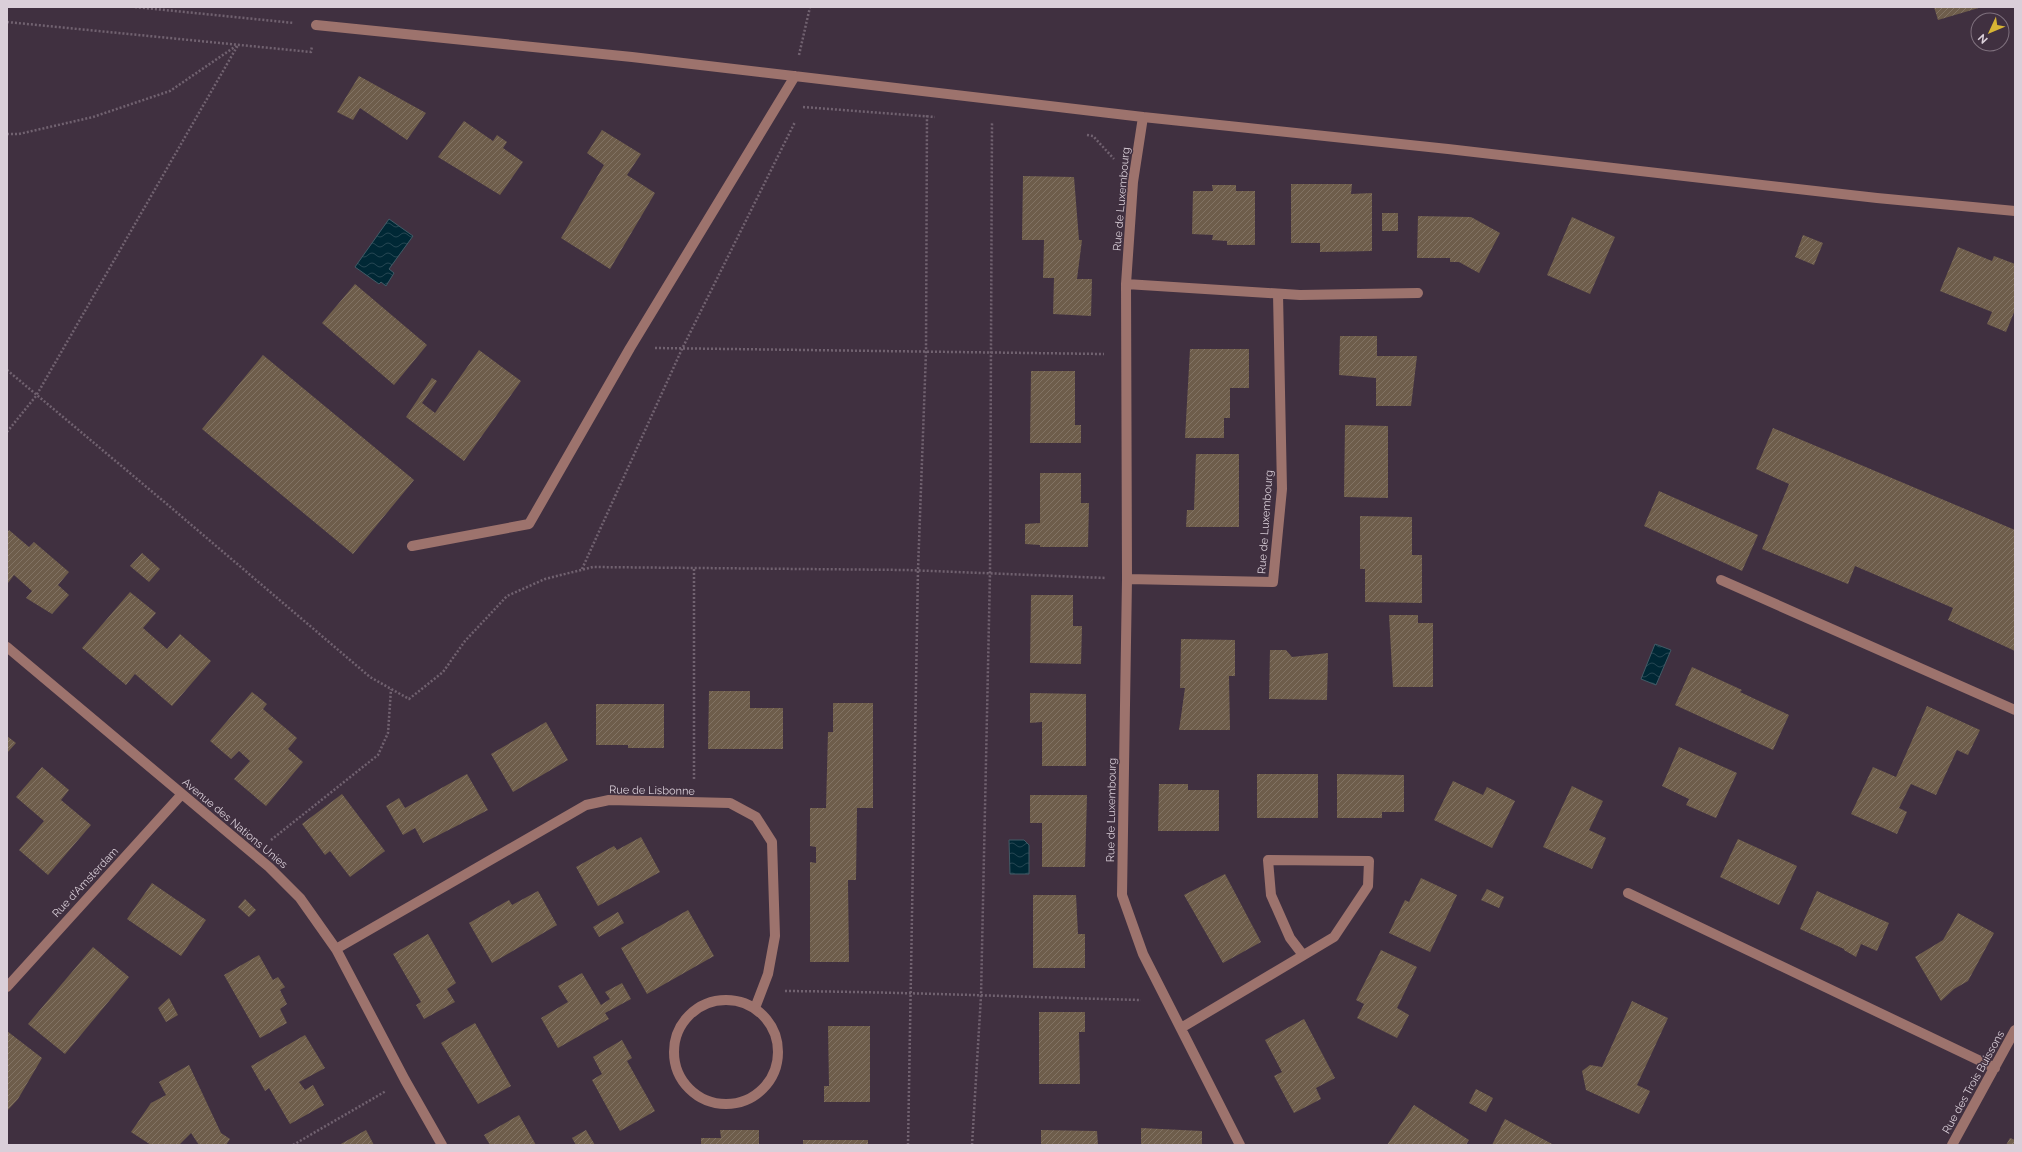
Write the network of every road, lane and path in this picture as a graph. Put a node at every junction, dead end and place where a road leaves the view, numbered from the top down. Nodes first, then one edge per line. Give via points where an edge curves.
1 (135, 7) edge
2 (810, 7) edge
3 (7, 22) edge
4 (316, 25) junction
5 (238, 45) junction
6 (795, 76) junction
7 (802, 107) dead end
8 (927, 116) junction
9 (942, 117) dead end
10 (1143, 117) junction
11 (984, 120) dead end
12 (992, 121) junction
13 (996, 121) dead end
14 (795, 122) dead end
15 (7, 134) edge
16 (1086, 134) dead end
17 (1133, 182) junction
18 (2015, 210) edge
19 (1126, 284) junction
20 (1418, 293) dead end
21 (1278, 294) junction
22 (630, 348) junction
23 (682, 349) junction
24 (926, 352) junction
25 (989, 352) junction
26 (1126, 354) junction
27 (7, 370) edge
28 (36, 396) junction
29 (7, 432) edge
30 (412, 546) dead end
31 (694, 569) junction
32 (582, 570) junction
33 (918, 570) junction
34 (990, 573) junction
35 (1127, 579) junction
36 (1721, 580) dead end
37 (7, 647) edge
38 (391, 689) junction
39 (2015, 710) edge
40 (182, 794) junction
41 (694, 802) junction
42 (253, 854) junction
43 (1628, 893) dead end
44 (336, 949) junction
45 (1303, 955) junction
46 (7, 987) edge
47 (762, 991) junction
48 (911, 992) junction
49 (981, 996) junction
50 (1167, 1001) junction
51 (755, 1008) junction
52 (1181, 1028) junction
53 (2015, 1030) edge
54 (1995, 1068) junction
55 (405, 1080) junction
56 (293, 1145) edge
57 (442, 1145) edge
58 (908, 1145) edge
59 (972, 1145) edge
60 (1240, 1145) edge
61 (1952, 1145) edge

1 - 4 path
2 - 6 path
3 - 5 path
4 - 5 path via 311,52
4 - 6 street
5 - 15 path via 170,91 93,117 19,134
5 - 28 path
6 - 10 street
6 - 22 street
7 - 8 path
8 - 9 path
8 - 24 path
10 - 17 street, Rue de Luxembourg
10 - 18 street via 1877,198
11 - 12 path
12 - 13 path
12 - 25 path
14 - 23 path
16 - 17 path via 1093,136
17 - 19 street, Rue de Luxembourg
19 - 21 street
19 - 26 street, Rue de Luxembourg
20 - 21 street
21 - 35 street, Rue de Luxembourg via 1282,489 1273,582
22 - 23 path
22 - 30 street via 529,524
23 - 24 path
23 - 32 path
24 - 25 path
24 - 33 path
25 - 26 path
25 - 34 path
26 - 35 street, Rue de Luxembourg
27 - 28 path
28 - 29 path
28 - 38 path via 370,677
31 - 32 path via 593,567
31 - 33 path
31 - 41 path
32 - 38 path via 545,579 507,596 465,641 443,672 409,699
33 - 34 path
33 - 48 path
34 - 35 path
34 - 49 path
35 - 50 street, Rue de Luxembourg via 1122,894 1143,954
36 - 39 street
37 - 40 street, Avenue des Nations Unies
38 - 42 path via 388,732 378,755
40 - 42 street, Avenue des Nations Unies
40 - 46 street, Rue d'Amsterdam
41 - 44 street, Rue de Lisbonne via 609,800 586,805
41 - 47 street, Rue de Lisbonne via 730,803 756,818 772,842 775,936
42 - 44 street, Avenue des Nations Unies via 270,866 300,898
43 - 54 street
44 - 55 street, Avenue des Nations Unies
45 - 45 street via 1334,937 1368,886 1369,861 1268,860 1271,895 1290,938
45 - 52 street
47 - 48 path
47 - 51 street, Rue de Lisbonne
48 - 49 path
48 - 58 path
49 - 50 path
49 - 59 path
50 - 52 street, Rue de Luxembourg
51 - 51 street via 767,1019 775,1034 778,1050 776,1067 769,1081 758,1093 743,1101 727,1104 710,1101 695,1094 684,1082 676,1066 674,1048 678,1030 689,1015 703,1004 720,999 738,1001
52 - 60 street, Rue de Luxembourg
53 - 54 street, Rue des Trois Buissons
54 - 61 street, Rue des Trois Buissons
55 - 56 path
55 - 57 street, Avenue des Nations Unies

